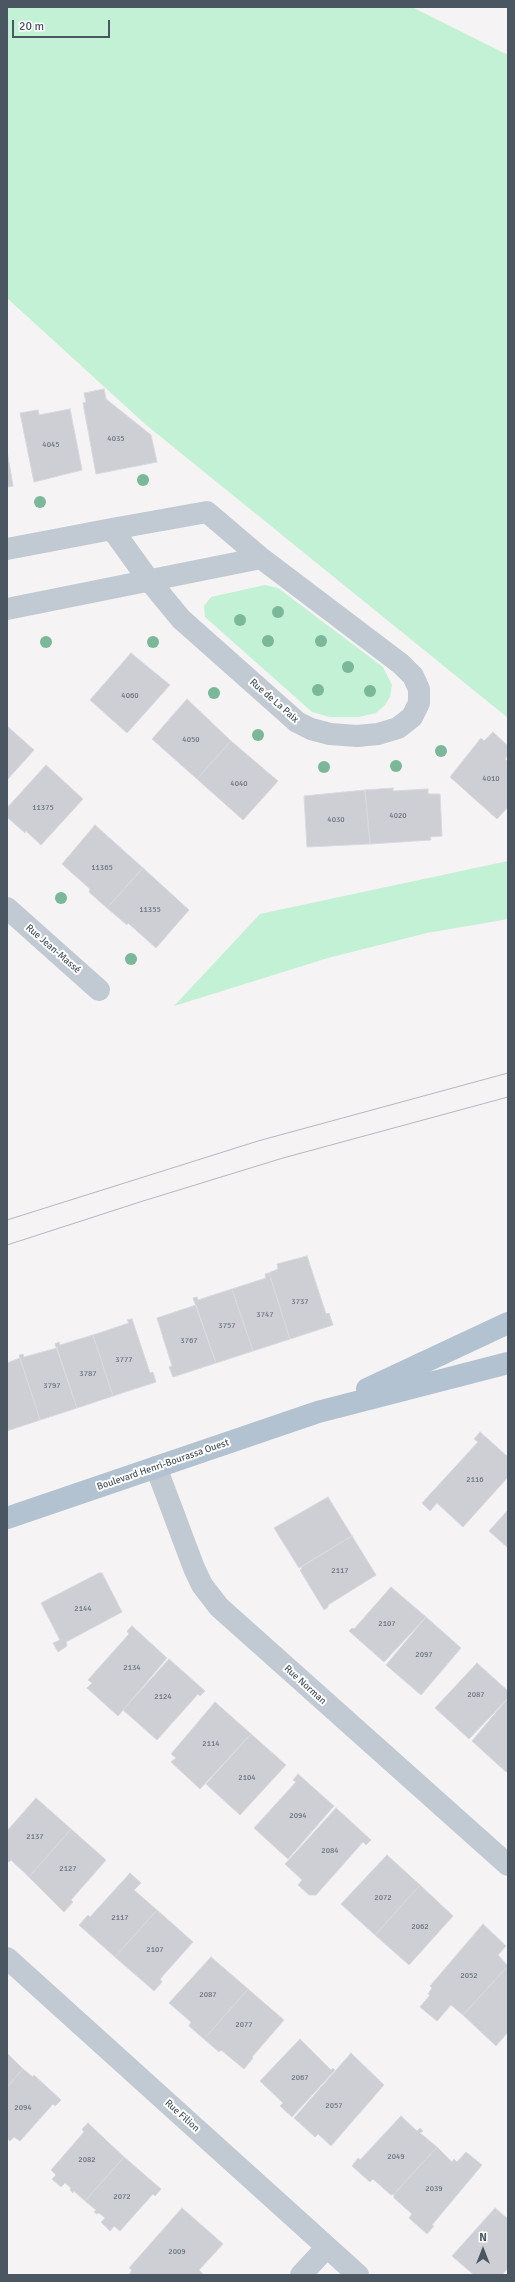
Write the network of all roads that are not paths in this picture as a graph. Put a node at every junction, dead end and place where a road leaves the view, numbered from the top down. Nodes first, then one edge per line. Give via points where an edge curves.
1 (112, 529) junction
2 (7, 549) edge
3 (261, 558) junction
4 (148, 579) junction
5 (7, 609) edge
6 (7, 908) edge
7 (100, 990) dead end
8 (508, 1323) edge
9 (508, 1363) edge
10 (318, 1412) junction
11 (156, 1467) junction
12 (7, 1518) edge
13 (508, 1864) edge
14 (7, 1958) edge
15 (327, 2247) junction
16 (301, 2275) edge
17 (358, 2275) edge

1 - 2 street, Rue de La Paix
1 - 3 street, Rue de La Paix via 207,512
1 - 4 street, Rue de La Paix
3 - 4 street
3 - 4 street, Rue de La Paix via 401,664 413,676 419,689 419,703 412,717 398,728 378,734 357,736 330,734 297,722 181,619
4 - 5 street
6 - 7 street, Rue Jean-Massé
8 - 10 main road, Boulevard Henri-Bourassa Ouest
9 - 10 main road, Boulevard Henri-Bourassa Ouest
10 - 11 main road, Boulevard Henri-Bourassa Ouest
11 - 12 main road, Boulevard Henri-Bourassa Ouest
11 - 13 street, Rue Norman via 194,1568 202,1585 219,1608
14 - 15 street, Rue Filion
15 - 16 street
15 - 17 street, Rue Filion

